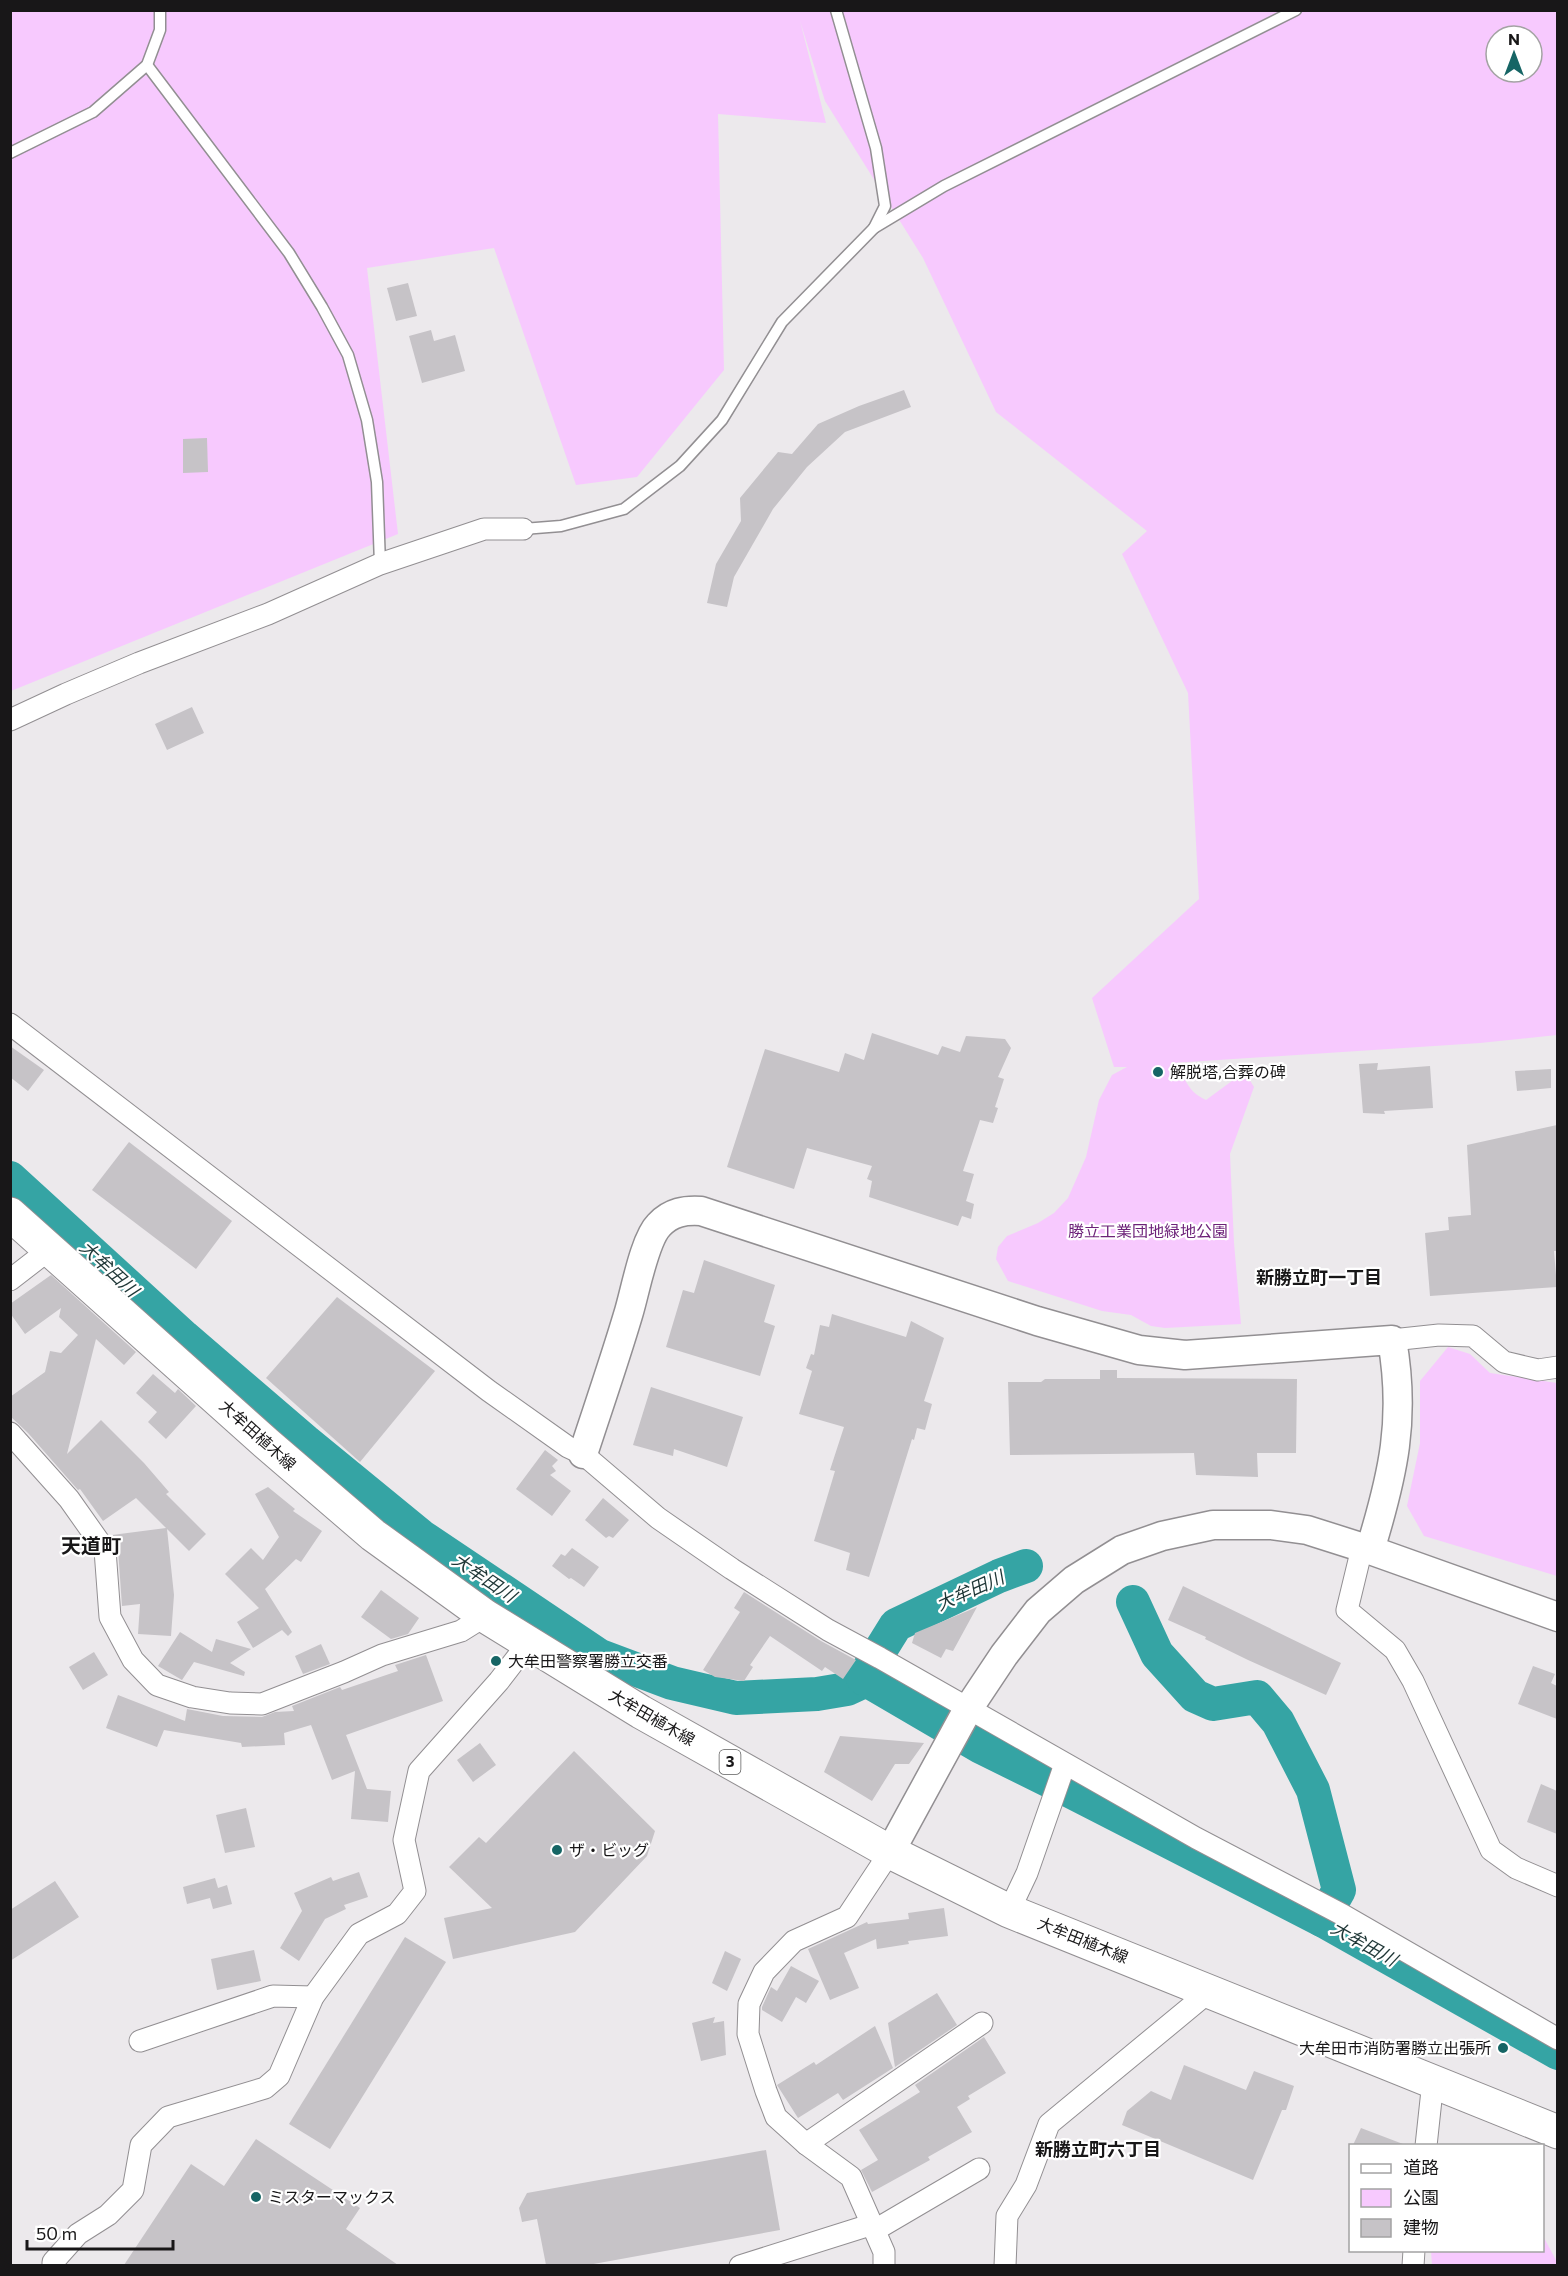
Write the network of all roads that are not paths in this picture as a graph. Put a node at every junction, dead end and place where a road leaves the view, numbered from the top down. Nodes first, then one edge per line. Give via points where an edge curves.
1 (160, 10) edge
2 (836, 10) edge
3 (1296, 10) edge
4 (147, 64) junction
5 (10, 153) edge
6 (873, 228) junction
7 (523, 529) joint
8 (380, 564) junction
9 (10, 720) edge
10 (10, 1024) edge
11 (10, 1214) edge
12 (50, 1249) junction
13 (10, 1280) edge
14 (1392, 1340) junction
15 (1557, 1367) edge
16 (10, 1433) edge
17 (583, 1454) junction
18 (1366, 1549) junction
19 (486, 1616) junction
20 (1557, 1617) edge
21 (529, 1642) junction
22 (966, 1715) junction
23 (1063, 1768) junction
24 (890, 1852) junction
25 (1557, 1886) edge
26 (1009, 1911) junction
27 (1210, 1991) junction
28 (313, 1997) junction
29 (982, 2023) dead end
30 (1557, 2039) edge
31 (140, 2042) dead end
32 (1433, 2081) junction
33 (1557, 2132) edge
34 (806, 2144) junction
35 (1426, 2144) edge
36 (979, 2169) dead end
37 (874, 2227) junction
38 (53, 2265) edge
39 (740, 2265) edge
40 (884, 2265) edge
41 (1005, 2265) edge

1 - 4 lane via 160,30
2 - 6 lane via 876,148 885,206
3 - 6 lane via 944,186
4 - 5 lane via 93,112
4 - 8 lane via 289,253 348,355 367,420 377,482
6 - 7 lane via 782,322 722,420 680,466 624,509 561,526
7 - 8 street via 484,529
8 - 9 street
10 - 17 street via 489,1391
11 - 12 main road, 大牟田植木線 / 3
12 - 13 street
12 - 19 main road, 大牟田植木線 / 3 via 373,1535
14 - 15 street via 1473,1336 1504,1362 1538,1370
14 - 17 street via 1185,1355 1138,1350 701,1211 685,1210 657,1226 647,1249
14 - 18 street via 1398,1425 1388,1491
16 - 19 street via 69,1499 105,1550 110,1617 133,1660 157,1685 192,1697 262,1704 382,1655 461,1631
17 - 22 street via 658,1518 732,1569 818,1624 874,1654
18 - 20 street
18 - 22 street via 1306,1530 1271,1525 1213,1525 1122,1550 1074,1580 1038,1611
18 - 25 street via 1347,1610 1395,1650 1491,1850 1516,1868
19 - 21 main road, 大牟田植木線 / 3
21 - 24 main road, 大牟田植木線 / 3 via 641,1712
21 - 28 street via 419,1771 404,1839 415,1891 397,1914 359,1934
22 - 23 street
22 - 24 street
23 - 26 street via 1027,1874
23 - 30 street via 1342,1915
24 - 26 main road, 大牟田植木線 / 3
24 - 34 street via 846,1917 794,1941 764,1972 749,2004 748,2034 776,2117
26 - 27 main road, 大牟田植木線 / 3
27 - 32 main road, 大牟田植木線 / 3
27 - 41 street via 1049,2124 1026,2185 1007,2216
28 - 31 street via 273,1996
28 - 38 street via 279,2076 266,2088 168,2116 141,2145 134,2190 108,2215 78,2234
29 - 34 street
32 - 33 main road, 大牟田植木線 / 3
32 - 35 street
34 - 37 street via 851,2177
36 - 37 street
37 - 39 street
37 - 40 street via 884,2253

